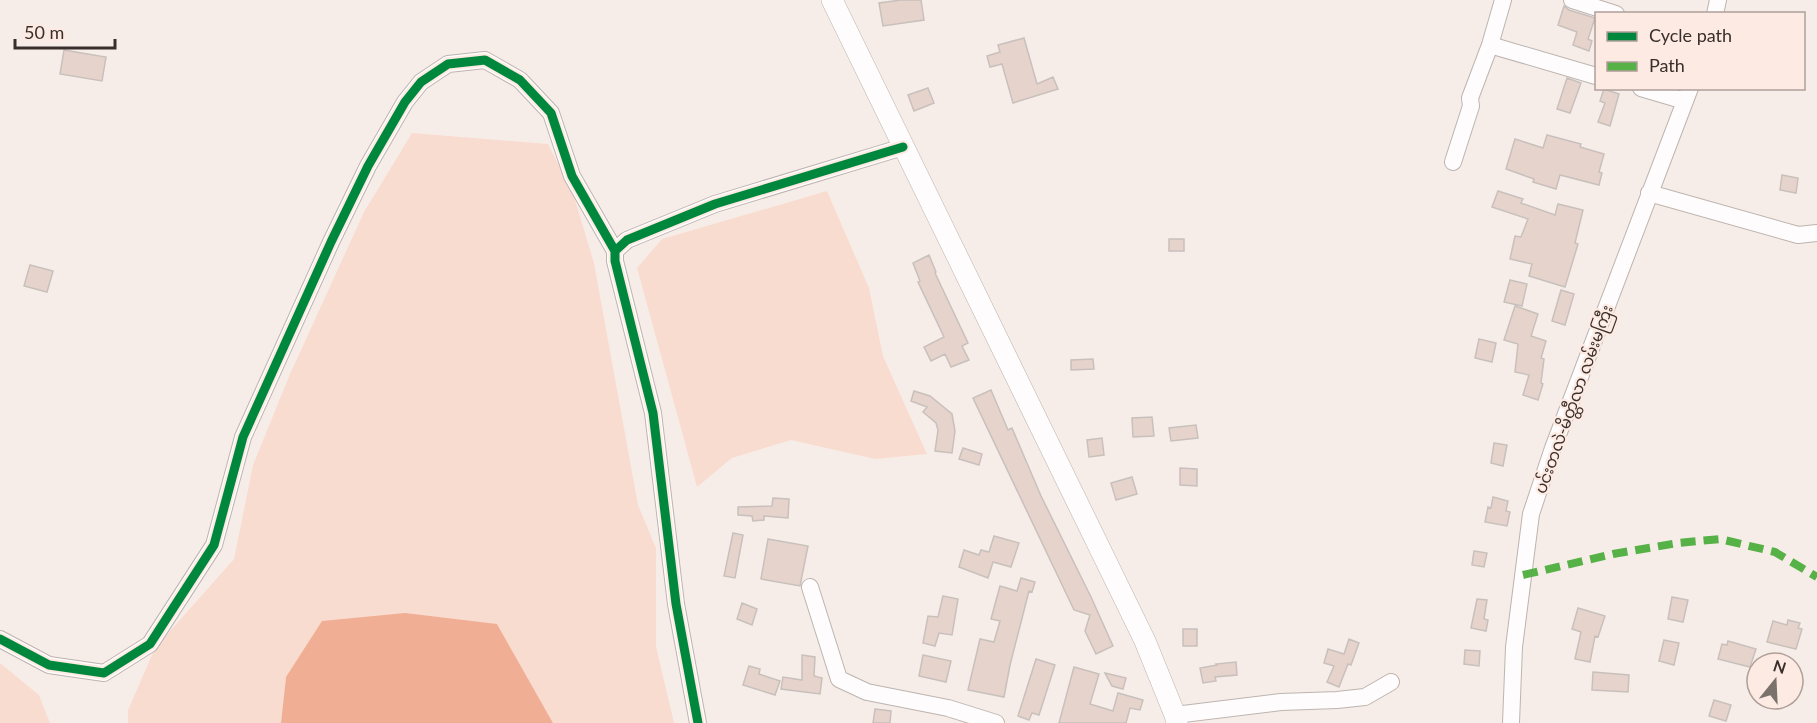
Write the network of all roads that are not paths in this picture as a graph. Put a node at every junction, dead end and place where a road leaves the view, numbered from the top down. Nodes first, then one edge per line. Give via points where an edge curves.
1 (832, 0) edge
2 (1503, 0) edge
3 (1572, 0) edge
4 (1610, 12) edge
5 (1490, 45) junction
6 (1595, 76) edge
7 (1654, 90) edge
8 (1687, 95) edge
9 (903, 147) junction
10 (1453, 162) dead end
11 (1649, 193) junction
12 (1817, 234) edge
13 (615, 251) junction
14 (810, 587) dead end
15 (0, 639) edge
16 (1391, 682) dead end
17 (1176, 719) edge
18 (698, 723) edge
19 (996, 723) edge
20 (1511, 723) edge

1 - 9 main road
2 - 5 street
3 - 4 street
5 - 6 street
5 - 10 street via 1470,98 1471,106
7 - 8 street
8 - 11 street, ပင်းတလဲ-မိတ္ထီလာ လမ်းမကြီး
9 - 13 street via 715,204 627,240
9 - 17 main road via 1145,641
11 - 12 street via 1798,235
11 - 20 street, ပင်းတလဲ-မိတ္ထီလာ လမ်းမကြီး via 1532,514 1514,647
13 - 15 street via 572,176 550,113 520,80 485,60 448,64 421,82 405,102 368,166 243,437 214,545 150,644 104,673 49,665
13 - 18 street via 653,413 675,604
14 - 19 street via 838,679 867,692 948,708
16 - 17 street via 1365,697 1281,702

